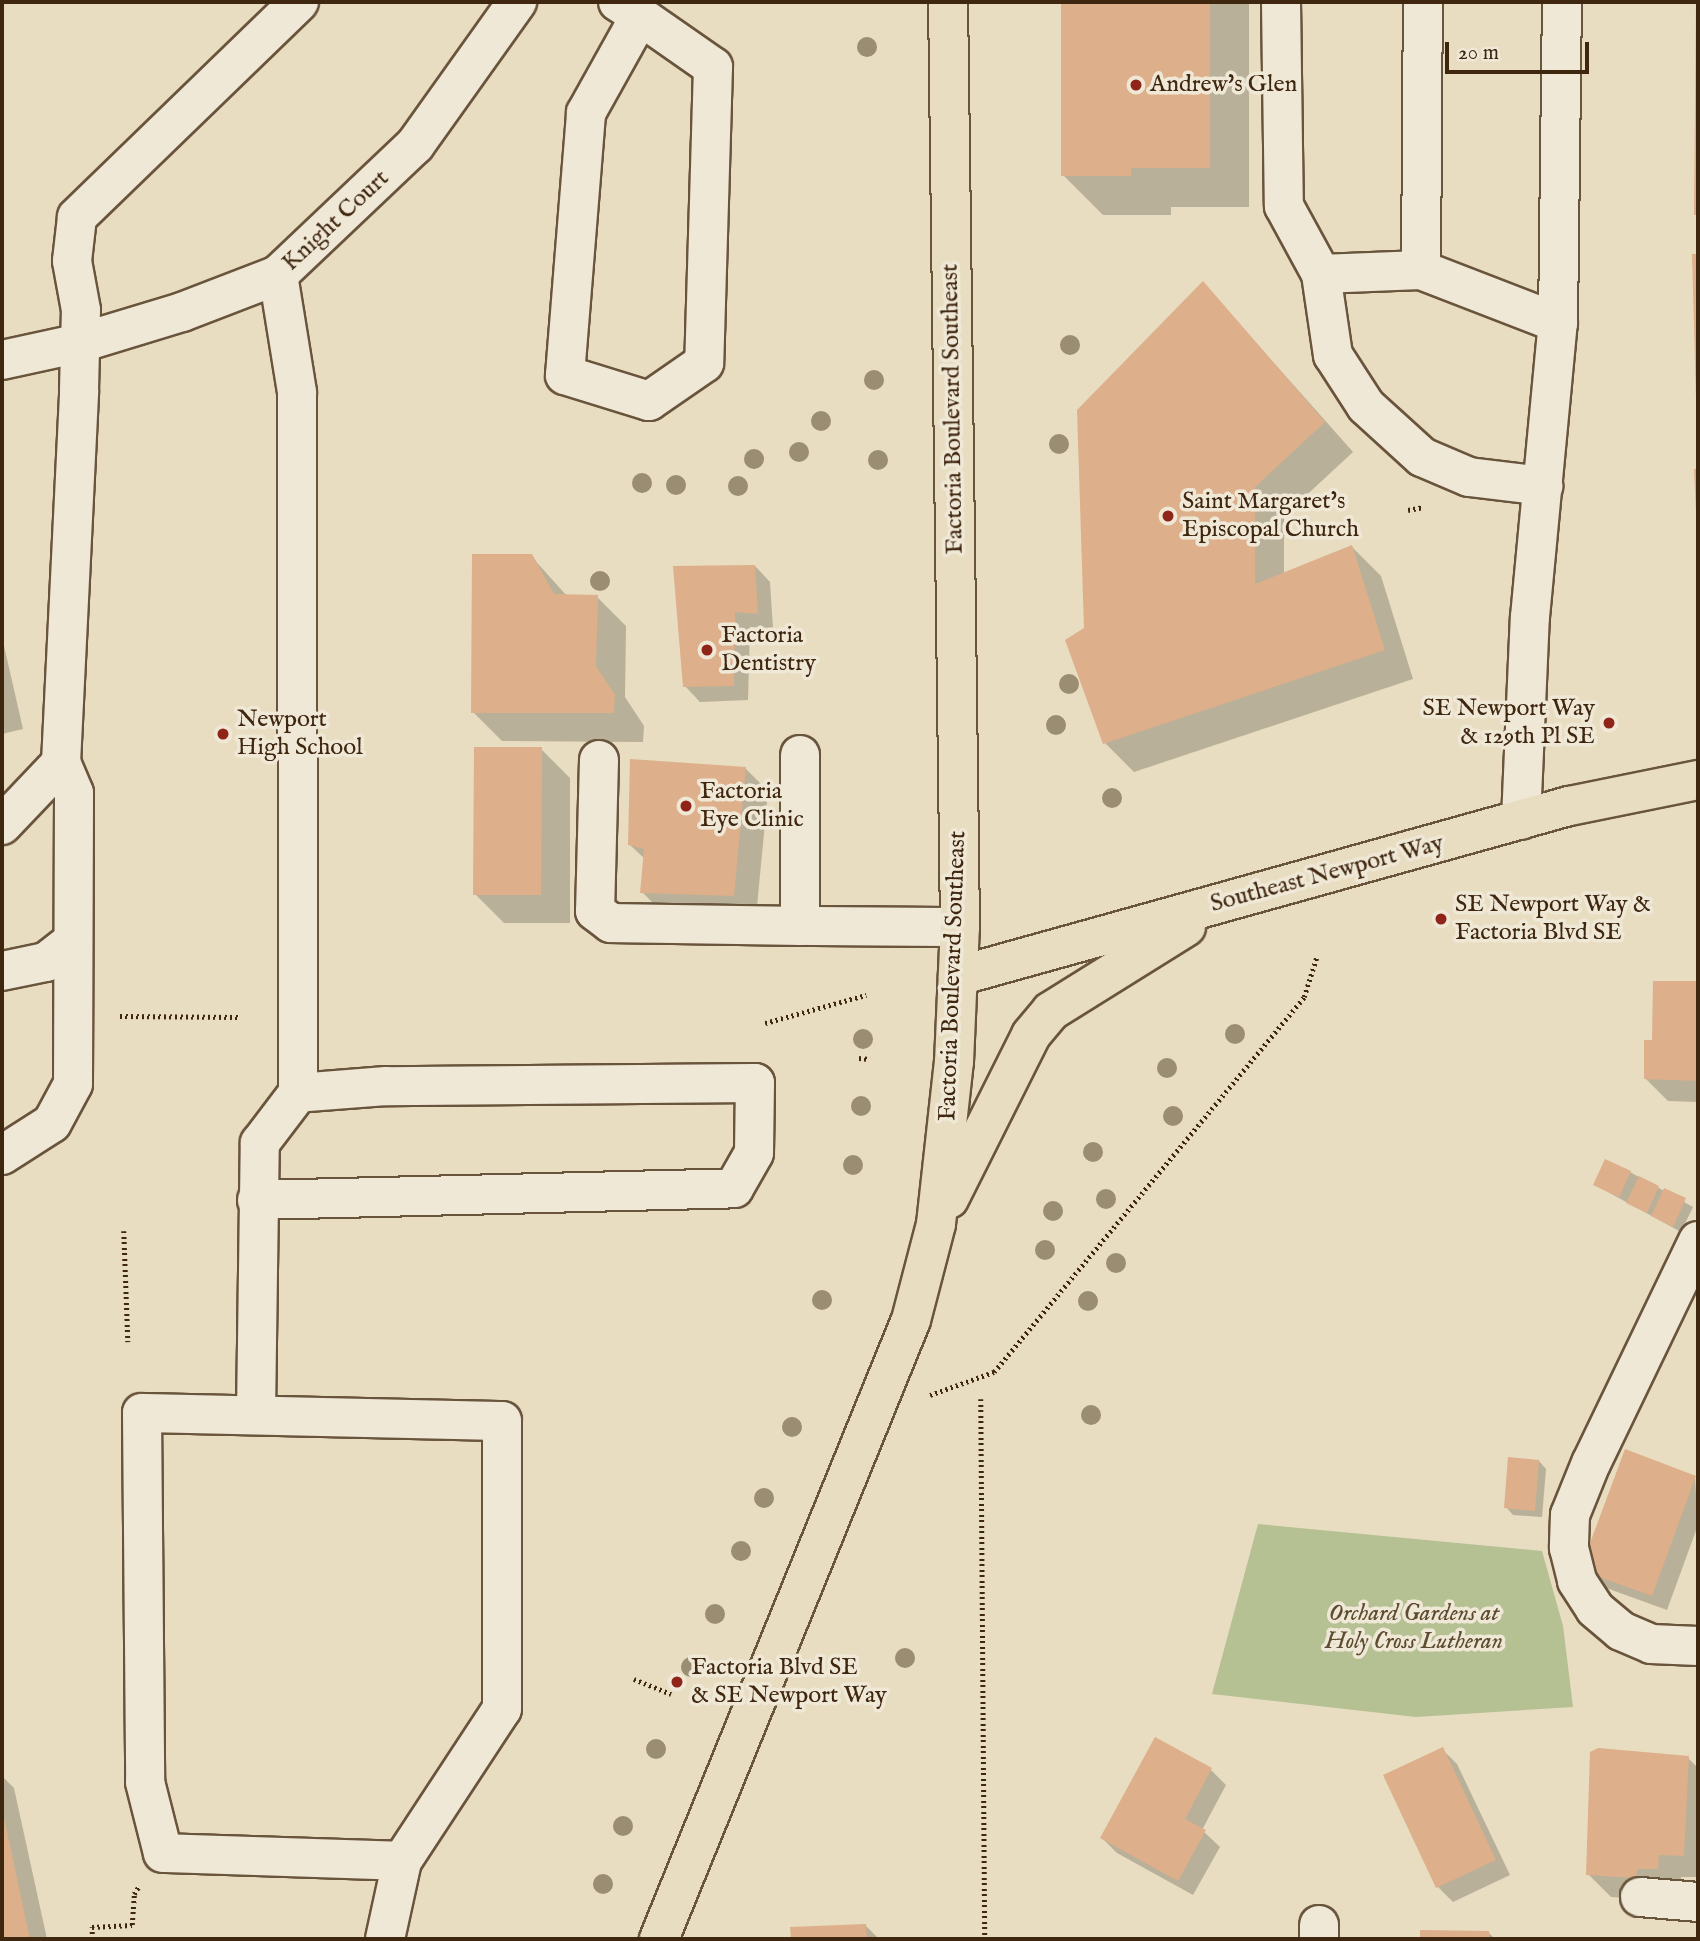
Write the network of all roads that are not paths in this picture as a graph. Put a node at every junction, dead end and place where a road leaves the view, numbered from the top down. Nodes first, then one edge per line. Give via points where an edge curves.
1 (299, 2) edge
2 (517, 2) edge
3 (948, 2) edge
4 (1281, 2) edge
5 (1423, 2) edge
6 (1562, 2) edge
7 (629, 9) edge
8 (1421, 270) junction
9 (1321, 274) junction
10 (278, 275) junction
11 (1558, 323) junction
12 (80, 344) junction
13 (2, 360) edge
14 (1543, 486) junction
15 (800, 755) dead end
16 (599, 760) dead end
17 (61, 763) junction
18 (1698, 780) edge
19 (1521, 820) junction
20 (2, 825) edge
21 (1230, 901) junction
22 (800, 926) junction
23 (960, 927) junction
24 (72, 942) junction
25 (2, 971) edge
26 (958, 976) junction
27 (298, 1093) junction
28 (2, 1155) edge
29 (257, 1200) junction
30 (936, 1224) junction
31 (1698, 1241) edge
32 (256, 1414) junction
33 (1698, 1646) edge
34 (402, 1861) junction
35 (1640, 1897) dead end
36 (1698, 1902) edge
37 (385, 1939) edge
38 (659, 1939) edge

1 - 12 lane via 77,217 72,261 81,310
2 - 10 lane, Knight Court via 415,145
3 - 23 main road, Factoria Boulevard Southeast
4 - 9 lane via 1284,206
5 - 8 lane
6 - 11 lane
7 - 7 lane via 586,113 565,375 649,401 704,363 713,67
8 - 9 lane
8 - 11 lane
9 - 14 lane via 1333,355 1366,406 1422,457 1469,477
10 - 12 lane, Knight Court
10 - 27 lane via 297,392
11 - 14 lane
12 - 13 lane, Knight Court
12 - 17 lane
14 - 19 lane via 1530,617
15 - 22 lane
16 - 22 lane via 595,911 611,923
17 - 20 lane
17 - 24 lane via 74,793
18 - 19 main road, Southeast Newport Way via 1642,788
19 - 21 main road, Southeast Newport Way
21 - 26 main road, Southeast Newport Way
21 - 30 main road via 1051,1011 1031,1035
22 - 23 lane
23 - 26 main road, Factoria Boulevard Southeast
24 - 25 lane via 46,962
24 - 28 lane via 73,1084 52,1123
26 - 30 main road, Factoria Boulevard Southeast via 954,1062
27 - 29 lane via 260,1143
27 - 29 lane via 386,1086 755,1083 754,1153 734,1188
29 - 32 lane
30 - 38 main road, Factoria Boulevard Southeast via 911,1320
31 - 33 lane via 1587,1473 1570,1514 1569,1548 1577,1581 1595,1609 1621,1631 1651,1644
32 - 34 lane via 502,1421 502,1709
32 - 34 lane via 142,1413 145,1782 163,1853
34 - 37 lane
35 - 36 lane

